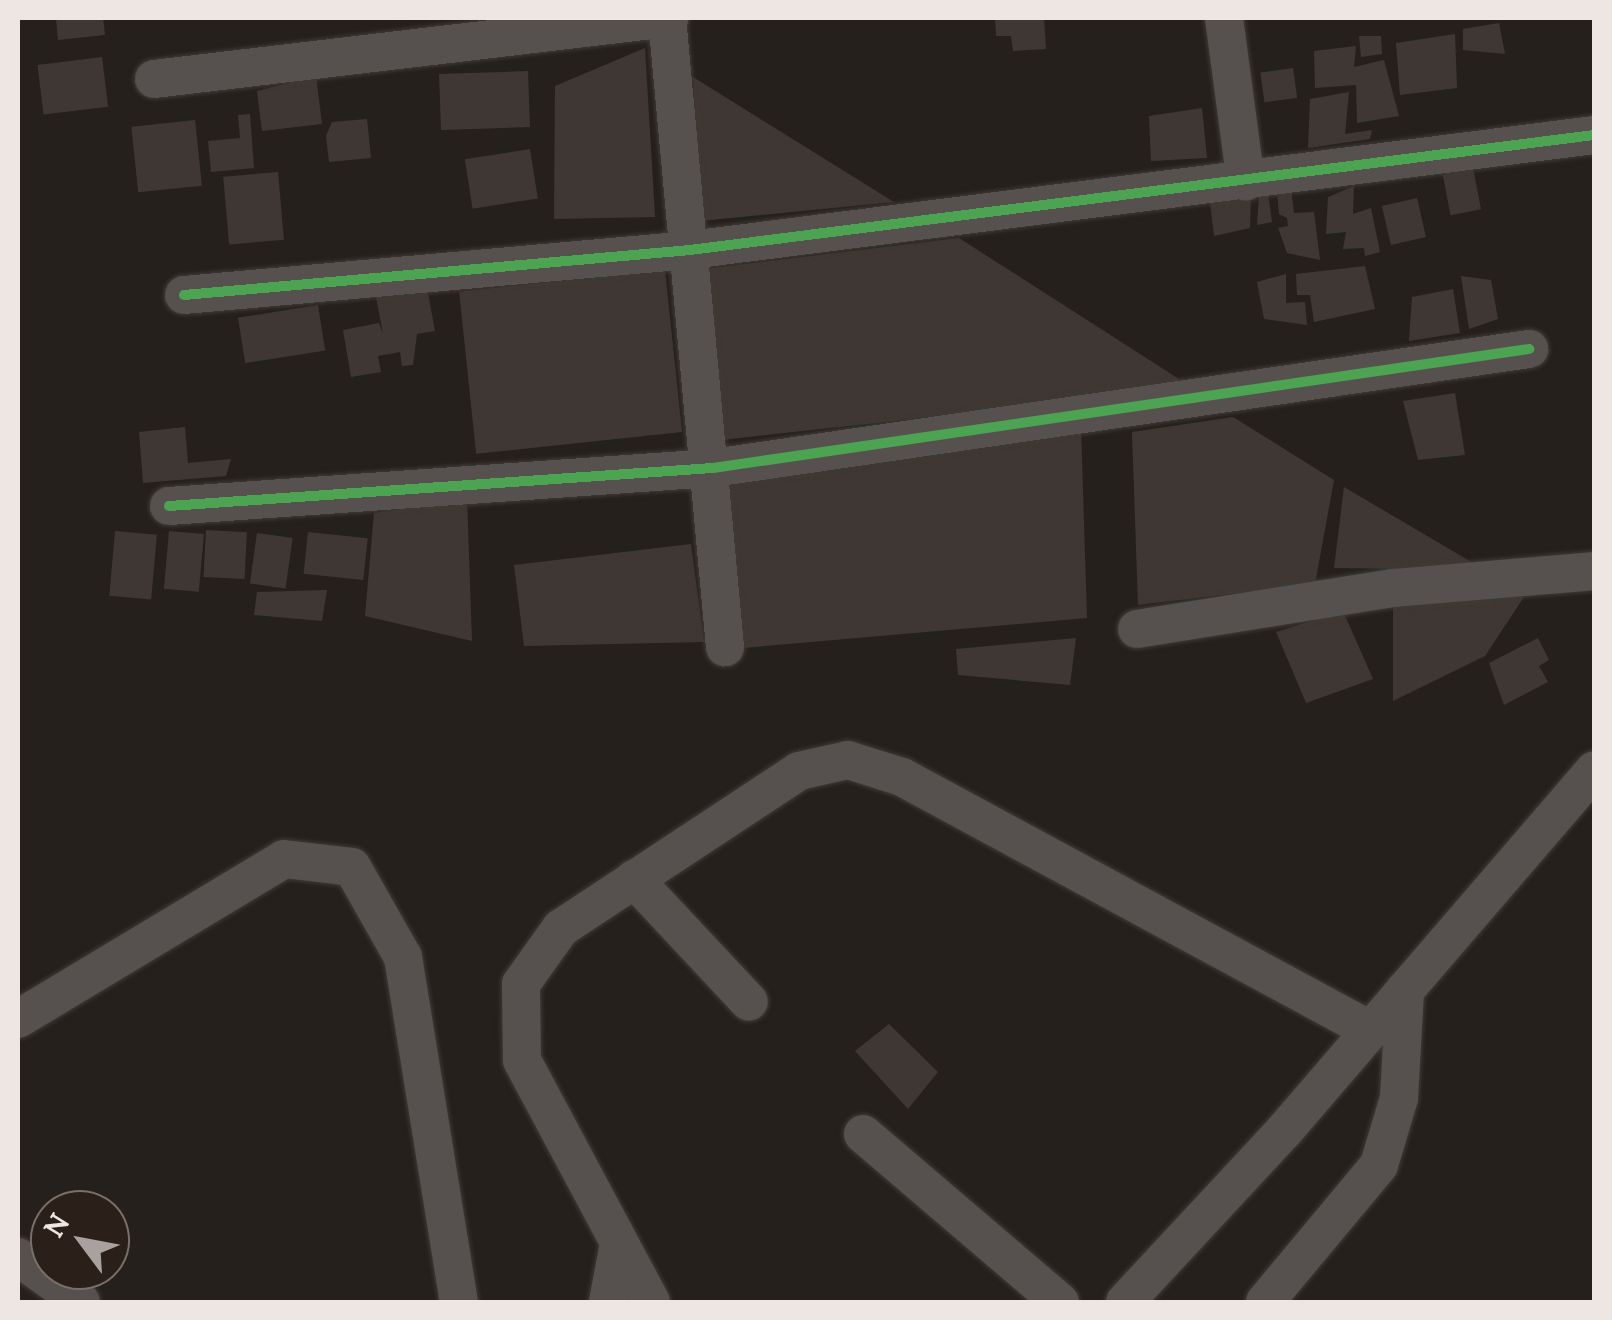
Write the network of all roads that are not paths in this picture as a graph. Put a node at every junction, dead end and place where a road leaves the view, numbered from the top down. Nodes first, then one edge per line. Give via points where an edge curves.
1 (668, 18) edge
2 (1224, 18) edge
3 (154, 79) dead end
4 (1594, 135) edge
5 (1246, 182) junction
6 (690, 250) junction
7 (184, 295) dead end
8 (1529, 349) dead end
9 (712, 468) junction
10 (169, 506) dead end
11 (1594, 572) edge
12 (1138, 629) dead end
13 (726, 647) dead end
14 (1594, 770) edge
15 (634, 879) junction
16 (1405, 990) junction
17 (749, 1002) dead end
18 (18, 1019) edge
19 (1370, 1030) junction
20 (863, 1134) dead end
21 (619, 1243) junction
22 (18, 1257) edge
23 (1133, 1294) edge
24 (81, 1302) edge
25 (459, 1302) edge
26 (608, 1302) edge
27 (650, 1302) edge
28 (1060, 1302) edge
29 (1098, 1302) edge
30 (1265, 1302) edge

1 - 3 street
1 - 6 street
2 - 5 street
4 - 5 street
5 - 6 street
6 - 7 street
6 - 9 street
8 - 9 street
9 - 10 street
9 - 13 street
11 - 12 street via 1393,588
14 - 16 street
15 - 17 street
15 - 19 street via 799,771 848,760 902,778
15 - 21 street via 561,928 522,984 522,1060
16 - 19 street
16 - 30 street via 1399,1098 1378,1165
18 - 25 street via 284,859 352,868 404,956
19 - 23 street
20 - 28 street
21 - 26 street
21 - 27 street
22 - 24 street
23 - 29 street

